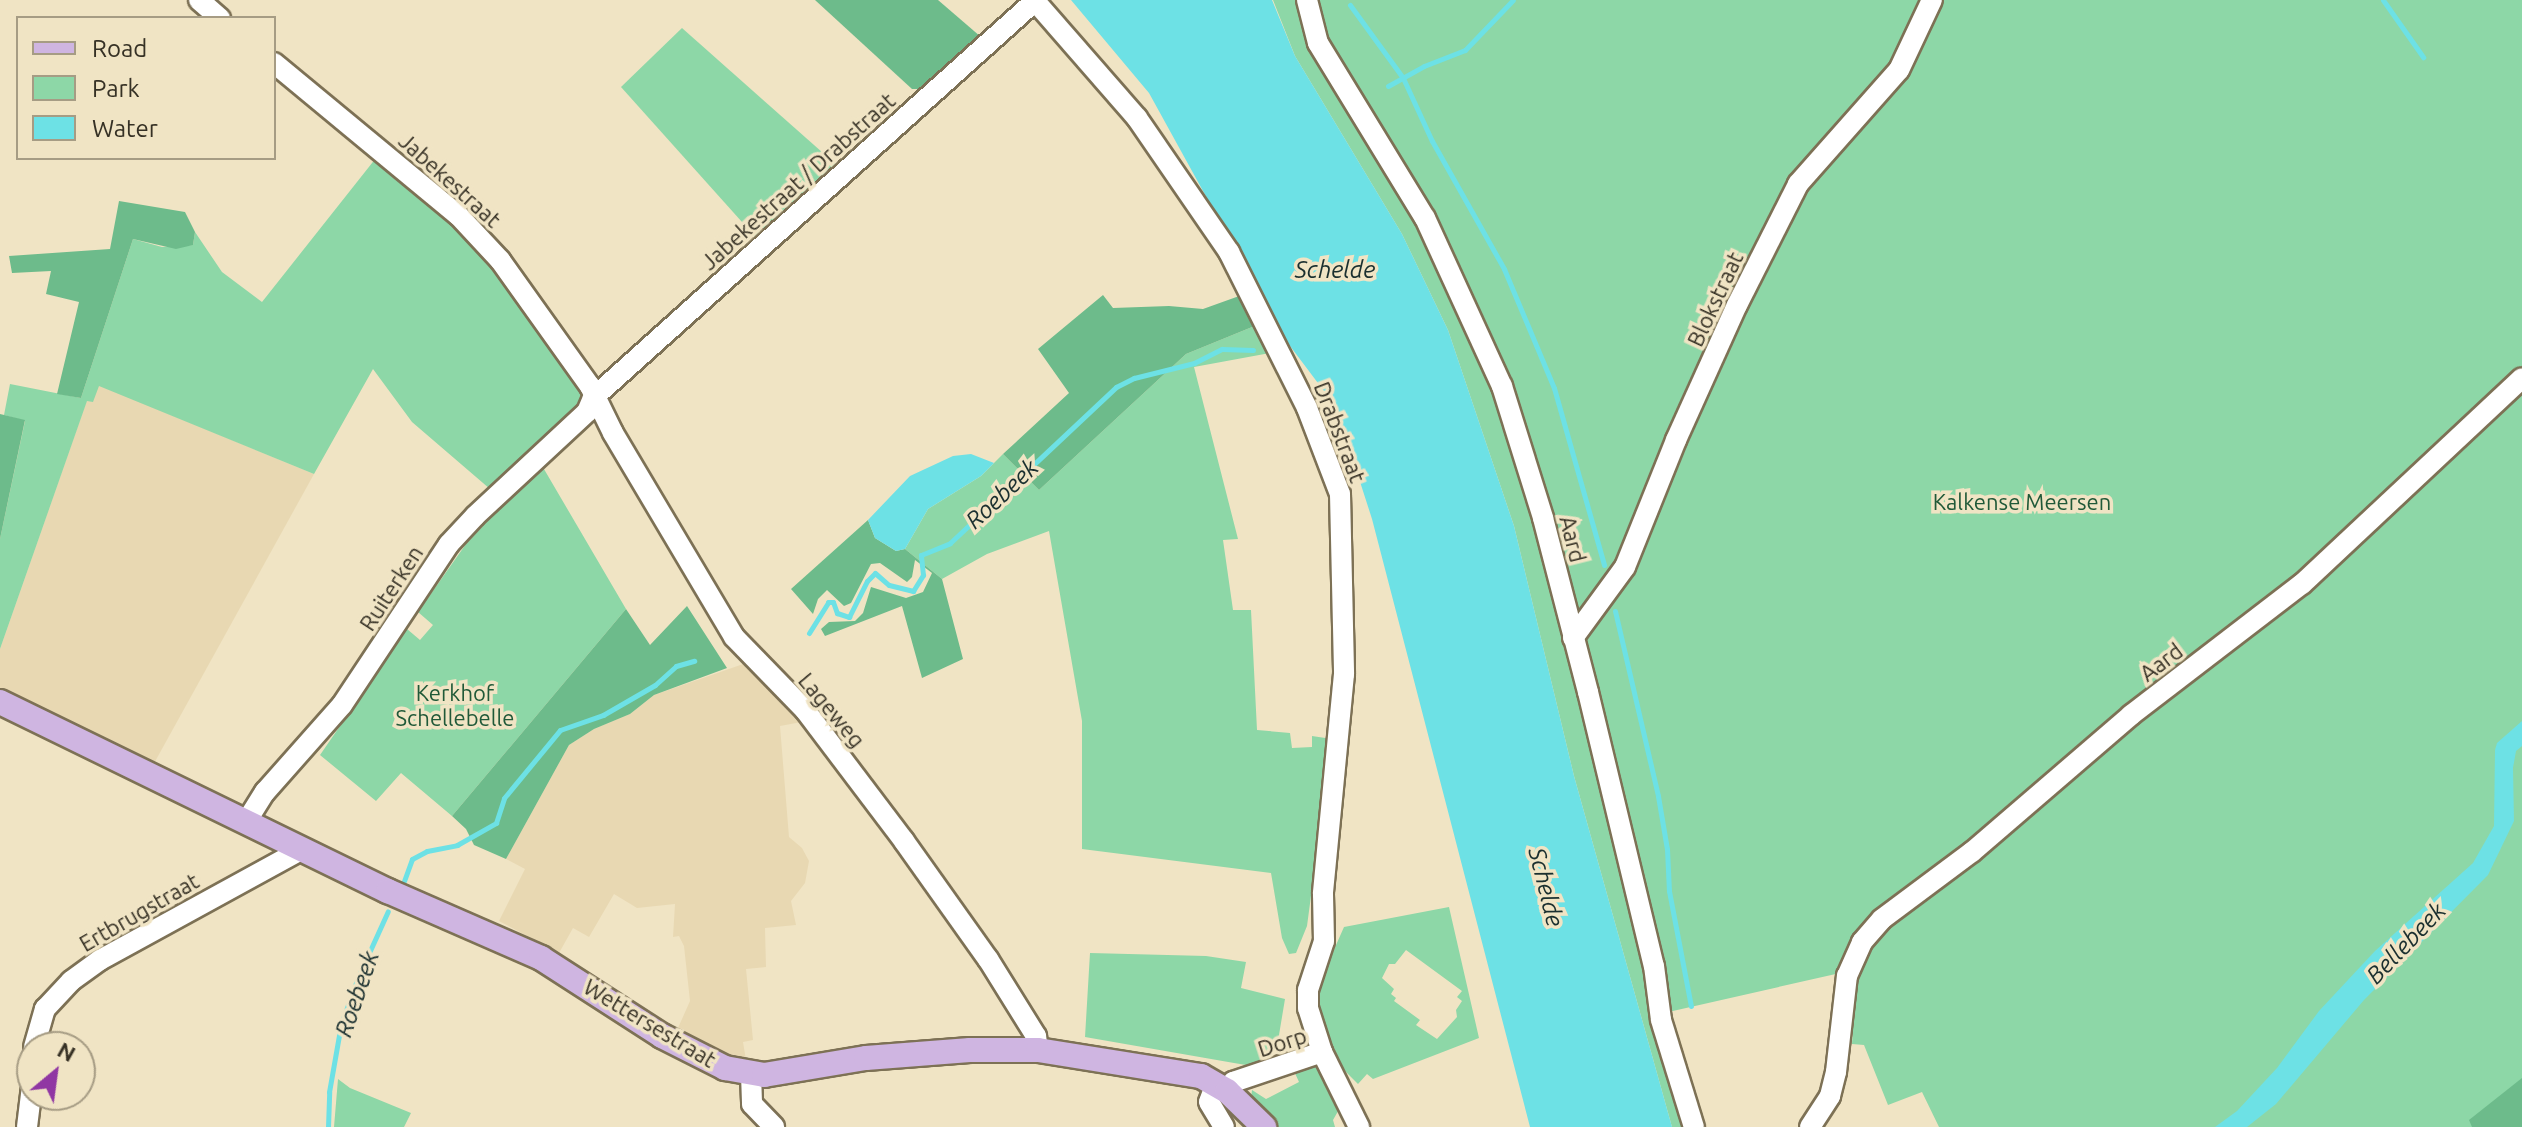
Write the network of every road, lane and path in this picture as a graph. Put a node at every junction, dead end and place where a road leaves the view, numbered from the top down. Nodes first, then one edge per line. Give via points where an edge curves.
1 (199, 0) edge
2 (1307, 0) edge
3 (1932, 0) edge
4 (1035, 1) edge
5 (218, 16) edge
6 (276, 65) edge
7 (2522, 378) edge
8 (593, 398) junction
9 (1573, 638) junction
10 (0, 702) edge
11 (246, 822) junction
12 (301, 850) junction
13 (39, 1031) edge
14 (1038, 1050) junction
15 (1322, 1052) junction
16 (751, 1074) junction
17 (1222, 1087) junction
18 (774, 1127) edge
19 (1224, 1127) edge
20 (1264, 1127) edge
21 (1359, 1127) edge
22 (1694, 1127) edge
23 (1810, 1127) edge

1 - 5 street
2 - 9 street, Aard via 1318,43 1425,218 1485,344 1526,459
3 - 9 street, Blokstraat via 1899,70 1798,184 1731,318 1625,567
4 - 8 street, Jabekestraat / Drabstraat
4 - 15 street, Drabstraat via 1137,118 1229,252 1307,408 1340,494 1344,674 1323,894 1324,941 1308,990
6 - 8 street, Jabekestraat via 478,234 543,317
7 - 23 street, Aard via 2302,584 2131,715 1972,852 1882,919 1862,942 1847,976 1836,1072 1830,1096
8 - 11 street, Ruiterken via 587,412 449,544 342,705 265,792
8 - 14 street, Lageweg via 734,637 822,730 1006,987 1036,1036
9 - 22 street, Aard via 1651,954 1661,1020
10 - 11 main road, Wettersestraat
11 - 12 main road, Wettersestraat
12 - 13 street, Ertbrugstraat via 100,960 45,1009
12 - 16 main road, Wettersestraat via 541,958 686,1050
14 - 16 main road, Wettersestraat via 937,1052
14 - 17 main road, Wettersestraat via 1181,1071
15 - 17 street, Dorp
15 - 21 street, Dorp
16 - 18 street via 752,1104
17 - 19 street via 1209,1102
17 - 20 main road

